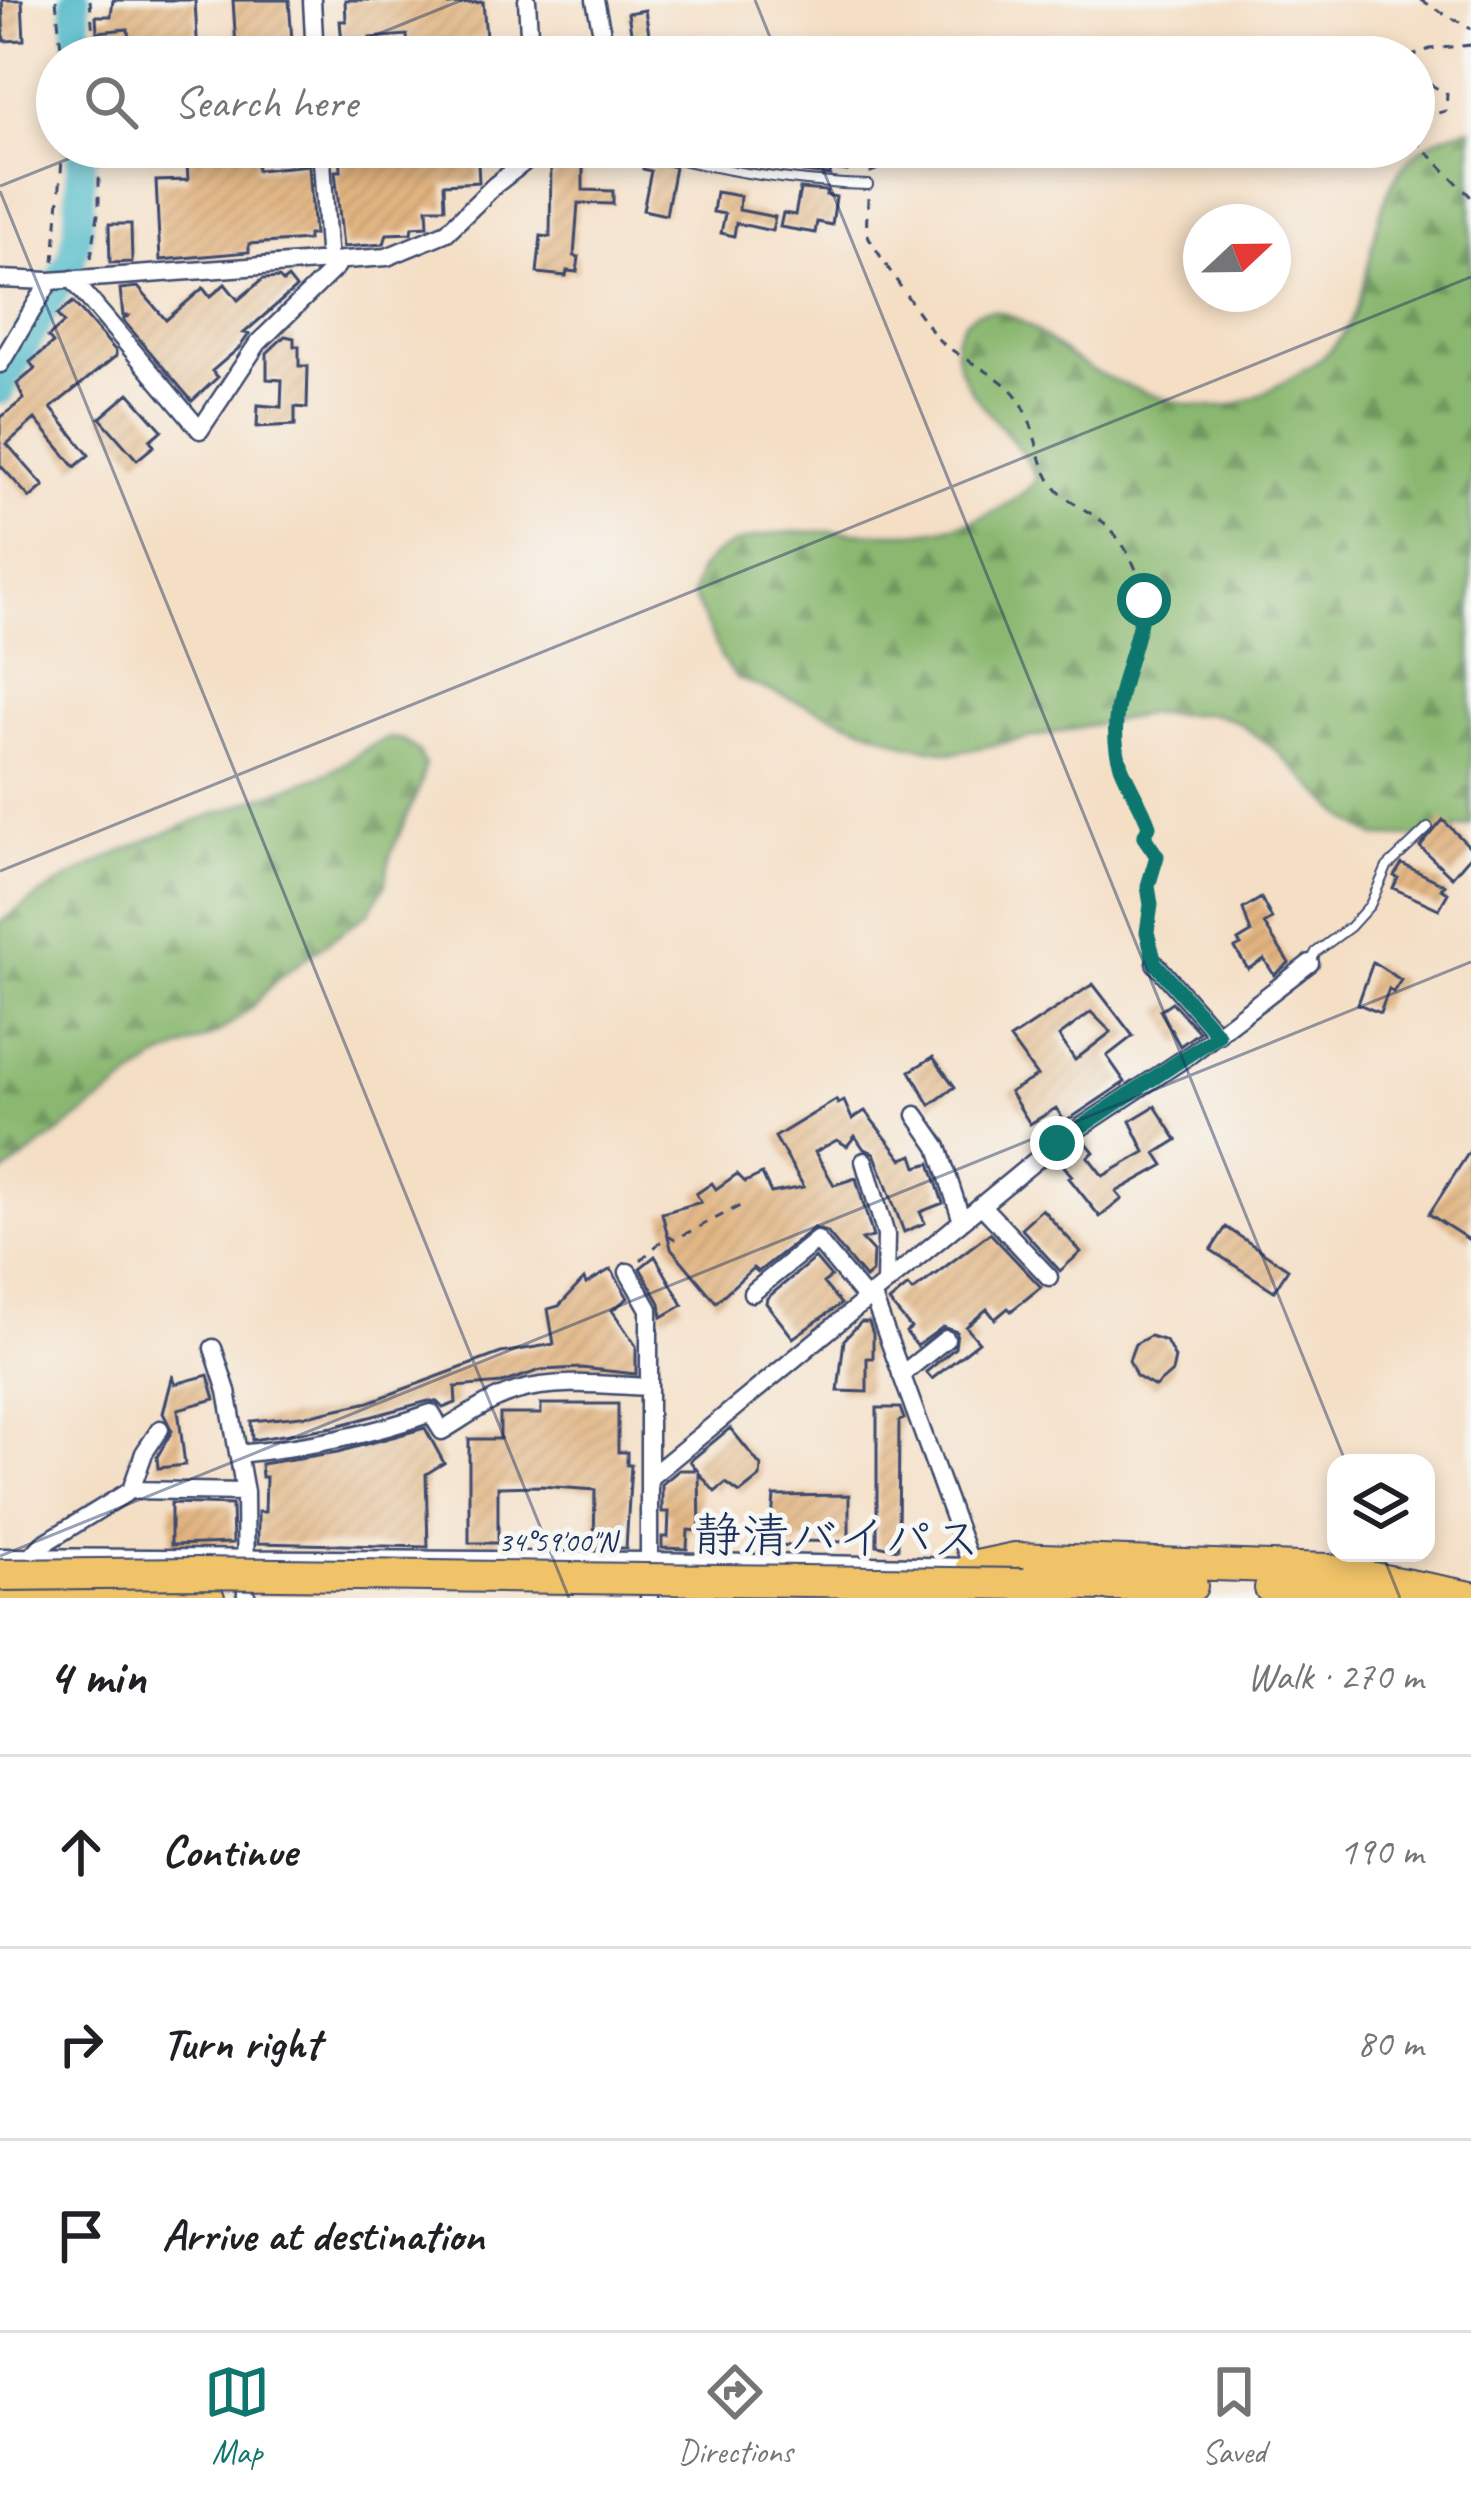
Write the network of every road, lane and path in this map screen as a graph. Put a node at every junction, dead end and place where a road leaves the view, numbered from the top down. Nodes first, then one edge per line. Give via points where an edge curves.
1 (56, 0) edge
2 (90, 0) edge
3 (312, 0) edge
4 (527, 0) edge
5 (595, 0) edge
6 (1421, 0) edge
7 (1471, 28) edge
8 (60, 36) edge
9 (93, 36) edge
10 (314, 36) edge
11 (529, 36) edge
12 (603, 36) edge
13 (1471, 45) edge
14 (1435, 49) edge
15 (1435, 87) edge
16 (1435, 113) edge
17 (1435, 161) edge
18 (62, 168) edge
19 (99, 168) edge
20 (324, 168) edge
21 (517, 168) edge
22 (717, 168) edge
23 (868, 185) joint
24 (1471, 197) edge
25 (338, 263) junction
26 (0, 279) edge
27 (79, 279) junction
28 (50, 281) junction
29 (0, 364) edge
30 (1428, 828) dead end
31 (1155, 963) joint
32 (1310, 963) joint
33 (1218, 1035) junction
34 (916, 1115) dead end
35 (864, 1161) dead end
36 (740, 1206) dead end
37 (982, 1206) junction
38 (962, 1221) junction
39 (628, 1272) joint
40 (1048, 1277) dead end
41 (874, 1292) junction
42 (752, 1293) dead end
43 (946, 1339) dead end
44 (213, 1348) dead end
45 (901, 1375) junction
46 (649, 1387) junction
47 (160, 1429) dead end
48 (238, 1454) junction
49 (649, 1478) junction
50 (131, 1490) junction
51 (245, 1492) junction
52 (244, 1557) junction
53 (0, 1558) edge
54 (30, 1558) junction
55 (649, 1561) junction
56 (972, 1568) junction
57 (0, 1575) edge
58 (0, 1593) edge
59 (1471, 1597) edge
60 (209, 1598) edge
61 (246, 1598) edge
62 (649, 1598) edge
63 (985, 1598) edge
64 (1384, 1598) edge

1 - 8 path
2 - 9 path
3 - 10 street
4 - 11 street
5 - 12 street
6 - 7 path
13 - 14 path
15 - 16 path via 1447,94 1446,110
17 - 24 path
18 - 28 path
19 - 27 path via 100,208
20 - 25 street
21 - 25 street via 463,220 422,244
22 - 23 lane
23 - 31 path via 868,237 934,336 1007,386 1022,404 1052,484 1111,527 1129,557 1144,600 1117,709 1117,743 1157,856 1147,932
25 - 27 street
25 - 27 street via 258,343 200,430
26 - 28 street
27 - 28 street
28 - 29 street
30 - 32 lane via 1387,867 1360,916
31 - 33 street
32 - 33 street
33 - 37 street via 1057,1143
34 - 38 street via 938,1147
35 - 41 street via 886,1235
36 - 39 path via 674,1239 668,1234
37 - 38 street
37 - 40 street
38 - 41 street
39 - 46 street via 649,1310
41 - 42 street via 818,1240
41 - 45 street
41 - 49 street
43 - 45 street
44 - 48 street
45 - 56 street
46 - 48 street via 522,1390 442,1431 431,1413 320,1446
46 - 49 street
47 - 50 street
48 - 51 street
49 - 55 street
50 - 51 street
50 - 54 street
51 - 52 street
52 - 54 street
52 - 55 street
52 - 61 street
53 - 54 street
55 - 56 street
55 - 62 street
56 - 59 highway via 1015,1558 1327,1569
56 - 63 street
57 - 64 highway, 静清バイパス, bridge via 1024,1584
58 - 60 highway

